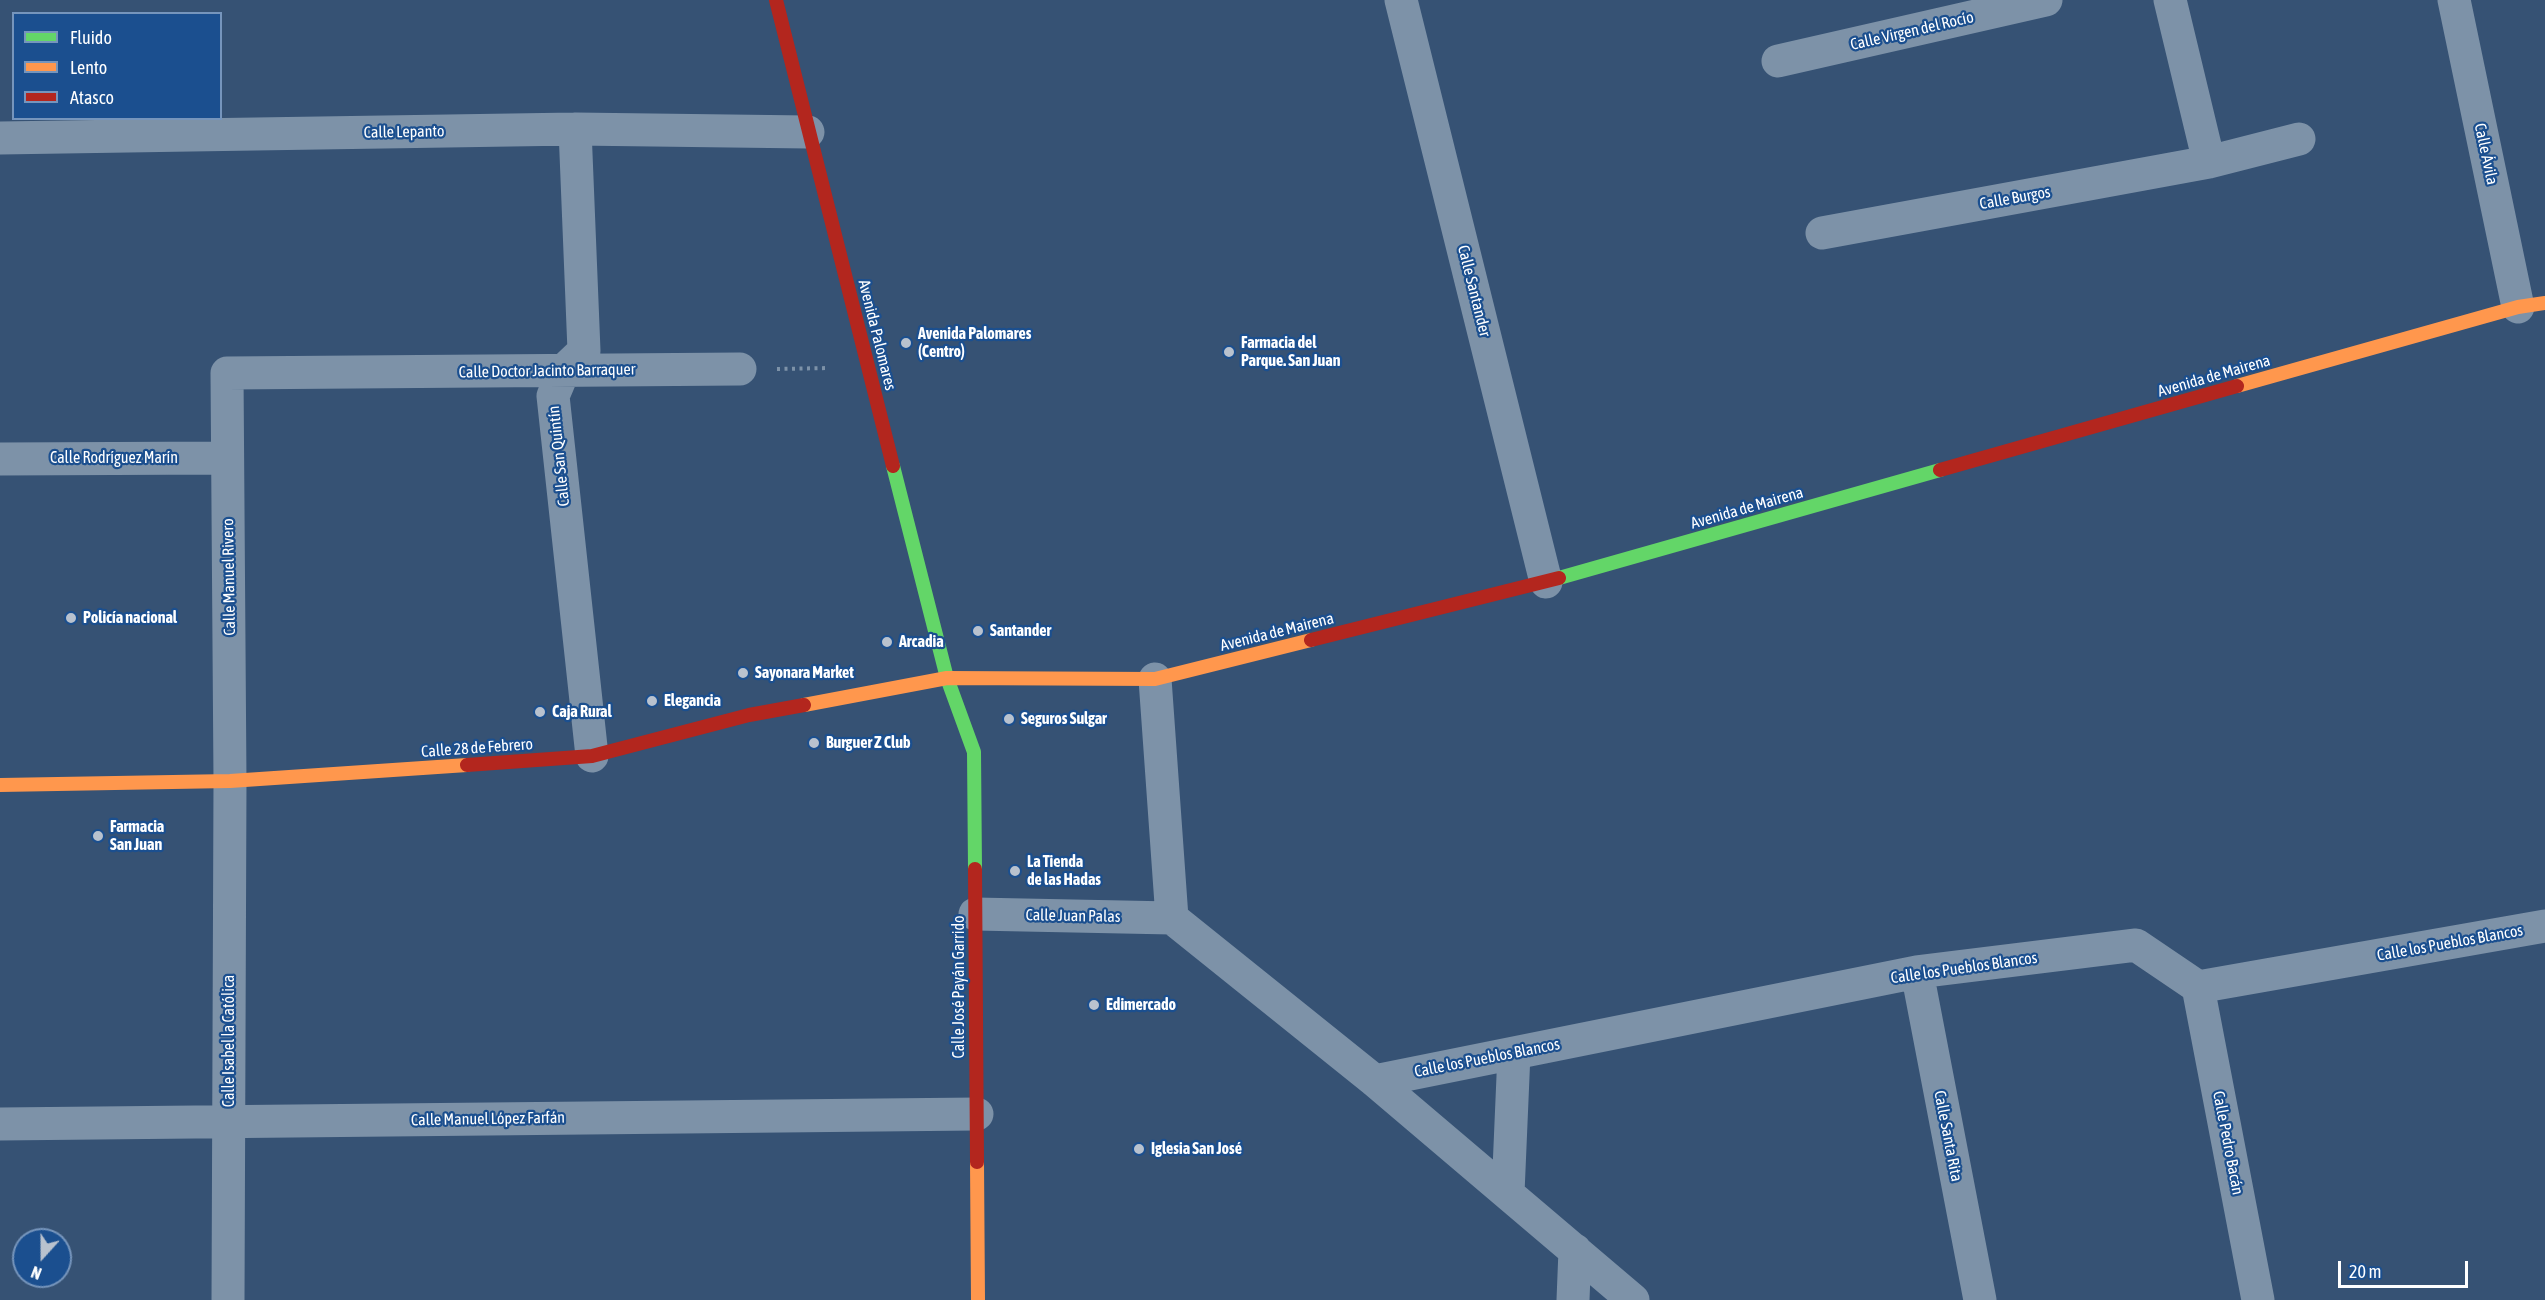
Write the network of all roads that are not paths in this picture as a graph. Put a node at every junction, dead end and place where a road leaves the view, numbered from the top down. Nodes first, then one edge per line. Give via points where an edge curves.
1 (1401, 0) edge
2 (2046, 0) edge
3 (2170, 0) edge
4 (2454, 0) edge
5 (782, 1) edge
6 (1778, 61) dead end
7 (575, 129) junction
8 (808, 132) junction
9 (0, 138) edge
10 (2299, 139) dead end
11 (2209, 162) junction
12 (1822, 233) dead end
13 (2532, 305) edge
14 (740, 369) road end
15 (564, 370) junction
16 (227, 373) joint
17 (227, 458) junction
18 (0, 459) edge
19 (1546, 582) junction
20 (947, 678) junction
21 (1155, 679) junction
22 (592, 756) junction
23 (230, 782) junction
24 (0, 785) edge
25 (975, 914) junction
26 (1172, 918) junction
27 (2545, 926) edge
28 (1917, 972) junction
29 (2198, 987) junction
30 (1514, 1053) junction
31 (1375, 1081) junction
32 (977, 1114) junction
33 (229, 1121) junction
34 (0, 1124) edge
35 (1508, 1193) junction
36 (1575, 1250) junction
37 (228, 1300) edge
38 (978, 1300) edge
39 (1573, 1300) edge
40 (1633, 1300) edge
41 (1980, 1300) edge
42 (2258, 1300) edge

1 - 19 street, Calle Santander
2 - 6 street, Calle Virgen del Rocío
3 - 11 street
4 - 13 street, Calle Ávila
5 - 8 street, Avenida Palomares
7 - 8 street, Calle Lepanto
7 - 9 street, Calle Lepanto
7 - 15 street, Calle San Quintín via 584,351
8 - 20 street, Avenida Palomares
10 - 11 street, Calle Burgos
11 - 12 street, Calle Burgos
13 - 19 street, Avenida de Mairena
14 - 15 street, Calle Doctor Jacinto Barraquer
15 - 16 street, Calle Doctor Jacinto Barraquer
15 - 22 street, Calle San Quintín via 552,396
16 - 17 street, Calle Manuel Rivero
17 - 18 street, Calle Rodríguez Marín
17 - 23 street, Calle Manuel Rivero
19 - 21 street, Avenida de Mairena
20 - 21 street, Avenida de Mairena
20 - 22 street, Calle 28 de Febrero via 749,715
20 - 25 street, Calle José Payán Garrido via 974,752
21 - 26 street
22 - 23 street, Calle 28 de Febrero
23 - 24 street, Calle 28 de Febrero
23 - 33 street, Calle Isabel la Católica
25 - 26 street, Calle Juan Palas
25 - 32 street, Calle José Payán Garrido
26 - 31 street
27 - 29 street, Calle los Pueblos Blancos
28 - 29 street, Calle los Pueblos Blancos via 2136,945
28 - 30 street, Calle los Pueblos Blancos
28 - 41 street, Calle Santa Rita
29 - 42 street, Calle Pedro Bacán
30 - 31 street, Calle los Pueblos Blancos
30 - 35 street
31 - 35 street
32 - 33 street, Calle Manuel López Farfán
32 - 38 street, Calle José Payán Garrido
33 - 34 street, Calle Manuel López Farfán
33 - 37 street, Calle Isabel la Católica
35 - 36 street
36 - 39 street
36 - 40 street

